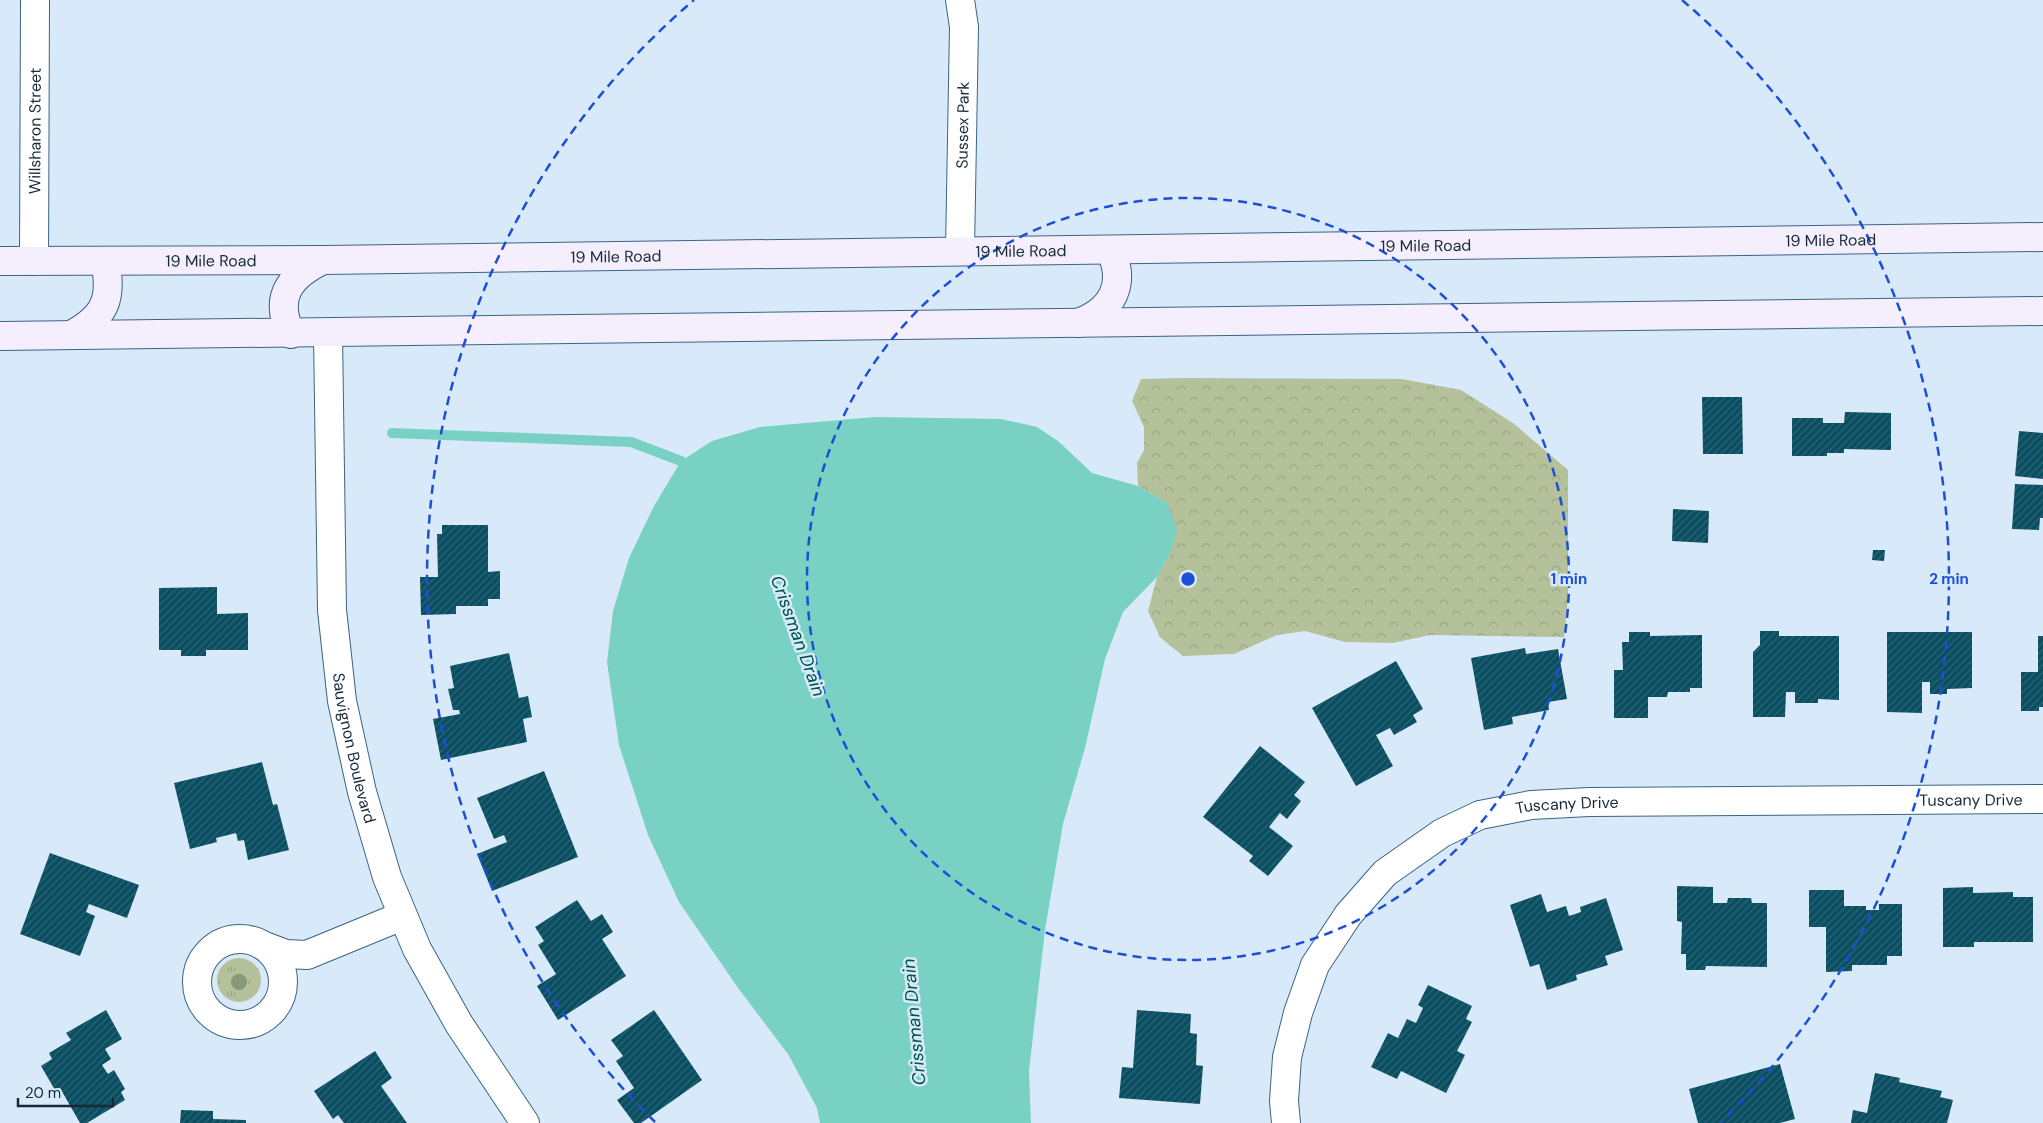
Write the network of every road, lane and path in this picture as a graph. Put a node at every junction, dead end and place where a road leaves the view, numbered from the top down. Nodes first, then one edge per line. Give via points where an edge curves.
1 (34, 0) edge
2 (960, 0) edge
3 (2043, 237) edge
4 (960, 250) junction
5 (1110, 250) junction
6 (324, 260) junction
7 (0, 261) edge
8 (34, 261) junction
9 (105, 262) junction
10 (2043, 311) edge
11 (1078, 324) junction
12 (291, 334) junction
13 (328, 334) junction
14 (71, 335) junction
15 (0, 336) edge
16 (2043, 799) edge
17 (402, 916) junction
18 (262, 945) junction
19 (307, 956) junction
20 (282, 995) junction
21 (525, 1123) edge
22 (1286, 1123) edge

1 - 8 street, Willsharon Street
2 - 4 street, Sussex Park via 964,26
3 - 5 main road, 19 Mile Road
4 - 5 main road, 19 Mile Road
4 - 6 main road, 19 Mile Road
5 - 11 main road via 1117,275 1115,293 1095,317
6 - 9 main road, 19 Mile Road
6 - 12 main road via 306,268 293,279 285,294 286,323
7 - 8 main road, 19 Mile Road
8 - 9 main road, 19 Mile Road
9 - 14 main road via 106,303 86,327
10 - 11 main road
11 - 13 main road
12 - 13 main road
12 - 14 main road
13 - 17 street, Sauvignon Boulevard via 332,610 342,701 362,792
14 - 15 main road
16 - 22 street, Tuscany Drive via 1589,802 1531,805 1480,815 1442,833 1385,873 1348,915 1315,965 1287,1057
17 - 19 street
17 - 21 street, Sauvignon Boulevard via 459,1024
18 - 19 street via 286,954
18 - 20 street via 281,967
18 - 20 street via 234,939 220,944 200,963 196,991 211,1016 238,1026 265,1018
19 - 20 street

